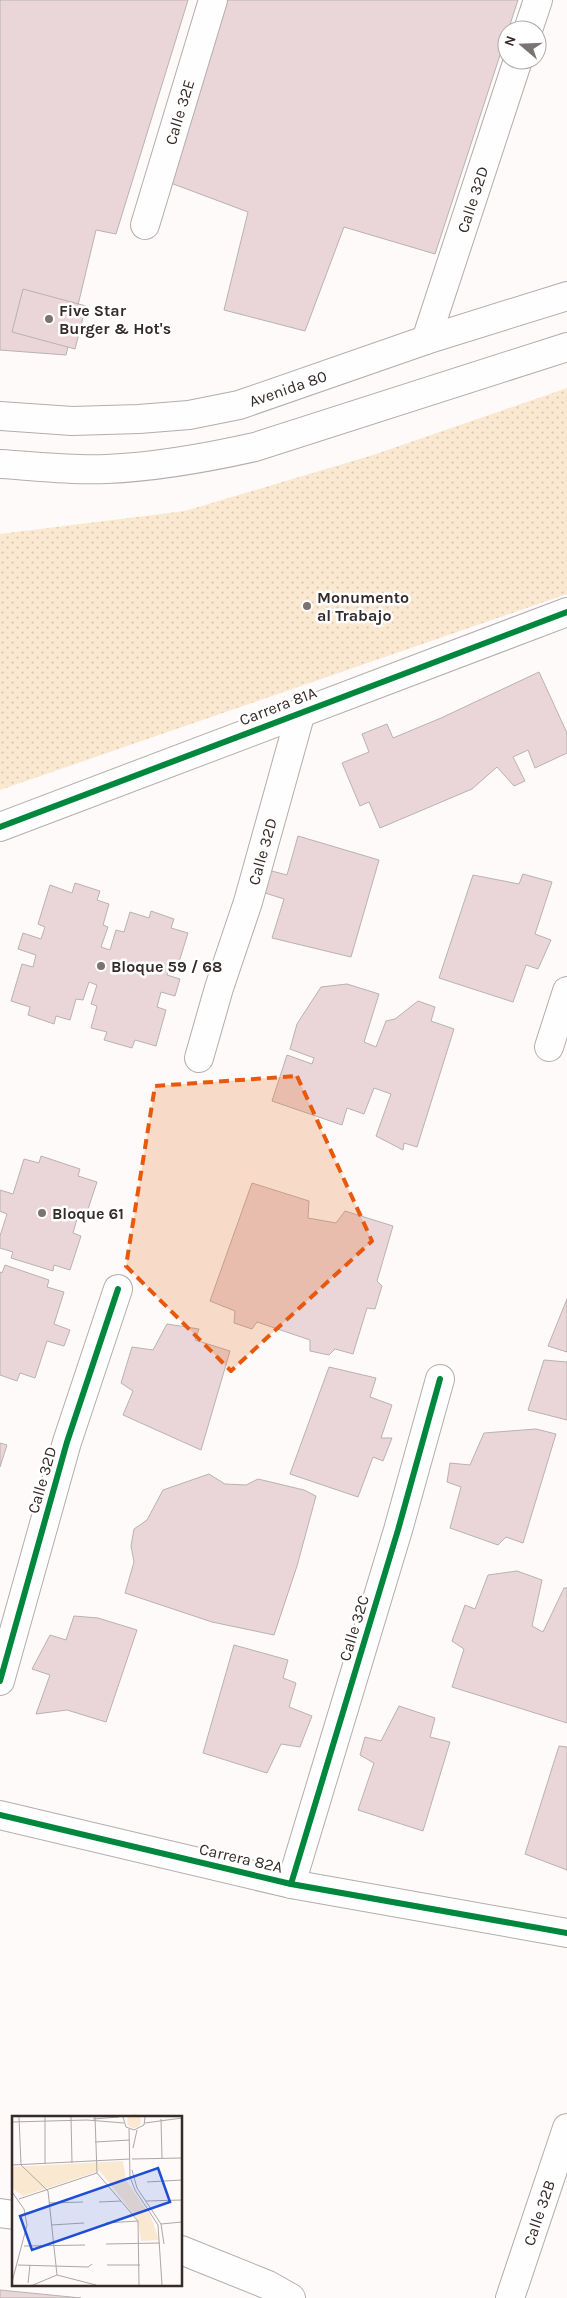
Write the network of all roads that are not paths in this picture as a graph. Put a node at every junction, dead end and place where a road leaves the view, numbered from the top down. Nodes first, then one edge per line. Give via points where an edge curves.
1 (214, 0) edge
2 (538, 0) edge
3 (531, 20) edge
4 (515, 70) edge
5 (145, 225) dead end
6 (567, 296) edge
7 (426, 340) junction
8 (567, 347) edge
9 (0, 416) edge
10 (0, 464) edge
11 (567, 612) edge
12 (301, 712) junction
13 (0, 827) edge
14 (567, 991) edge
15 (549, 1047) dead end
16 (199, 1058) dead end
17 (118, 1290) dead end
18 (440, 1379) dead end
19 (0, 1681) edge
20 (0, 1815) edge
21 (291, 1884) junction
22 (567, 1934) edge
23 (567, 2128) edge
24 (182, 2250) edge
25 (274, 2294) edge
26 (510, 2298) edge

1 - 5 street, Calle 32E
2 - 3 street
4 - 7 street, Calle 32D
6 - 7 street, Avenida 80
7 - 9 street, Avenida 80 via 239,405 189,415 72,421
8 - 10 street via 255,447 213,457 105,469
11 - 12 street, Carrera 81A
12 - 13 street, Carrera 81A
12 - 16 street, Calle 32D via 248,902
14 - 15 street
17 - 19 street, Calle 32D via 67,1442
18 - 21 street, Calle 32C
20 - 21 street, Carrera 82A
21 - 22 street, Carrera 82A
23 - 26 street, Calle 32B
24 - 25 street

